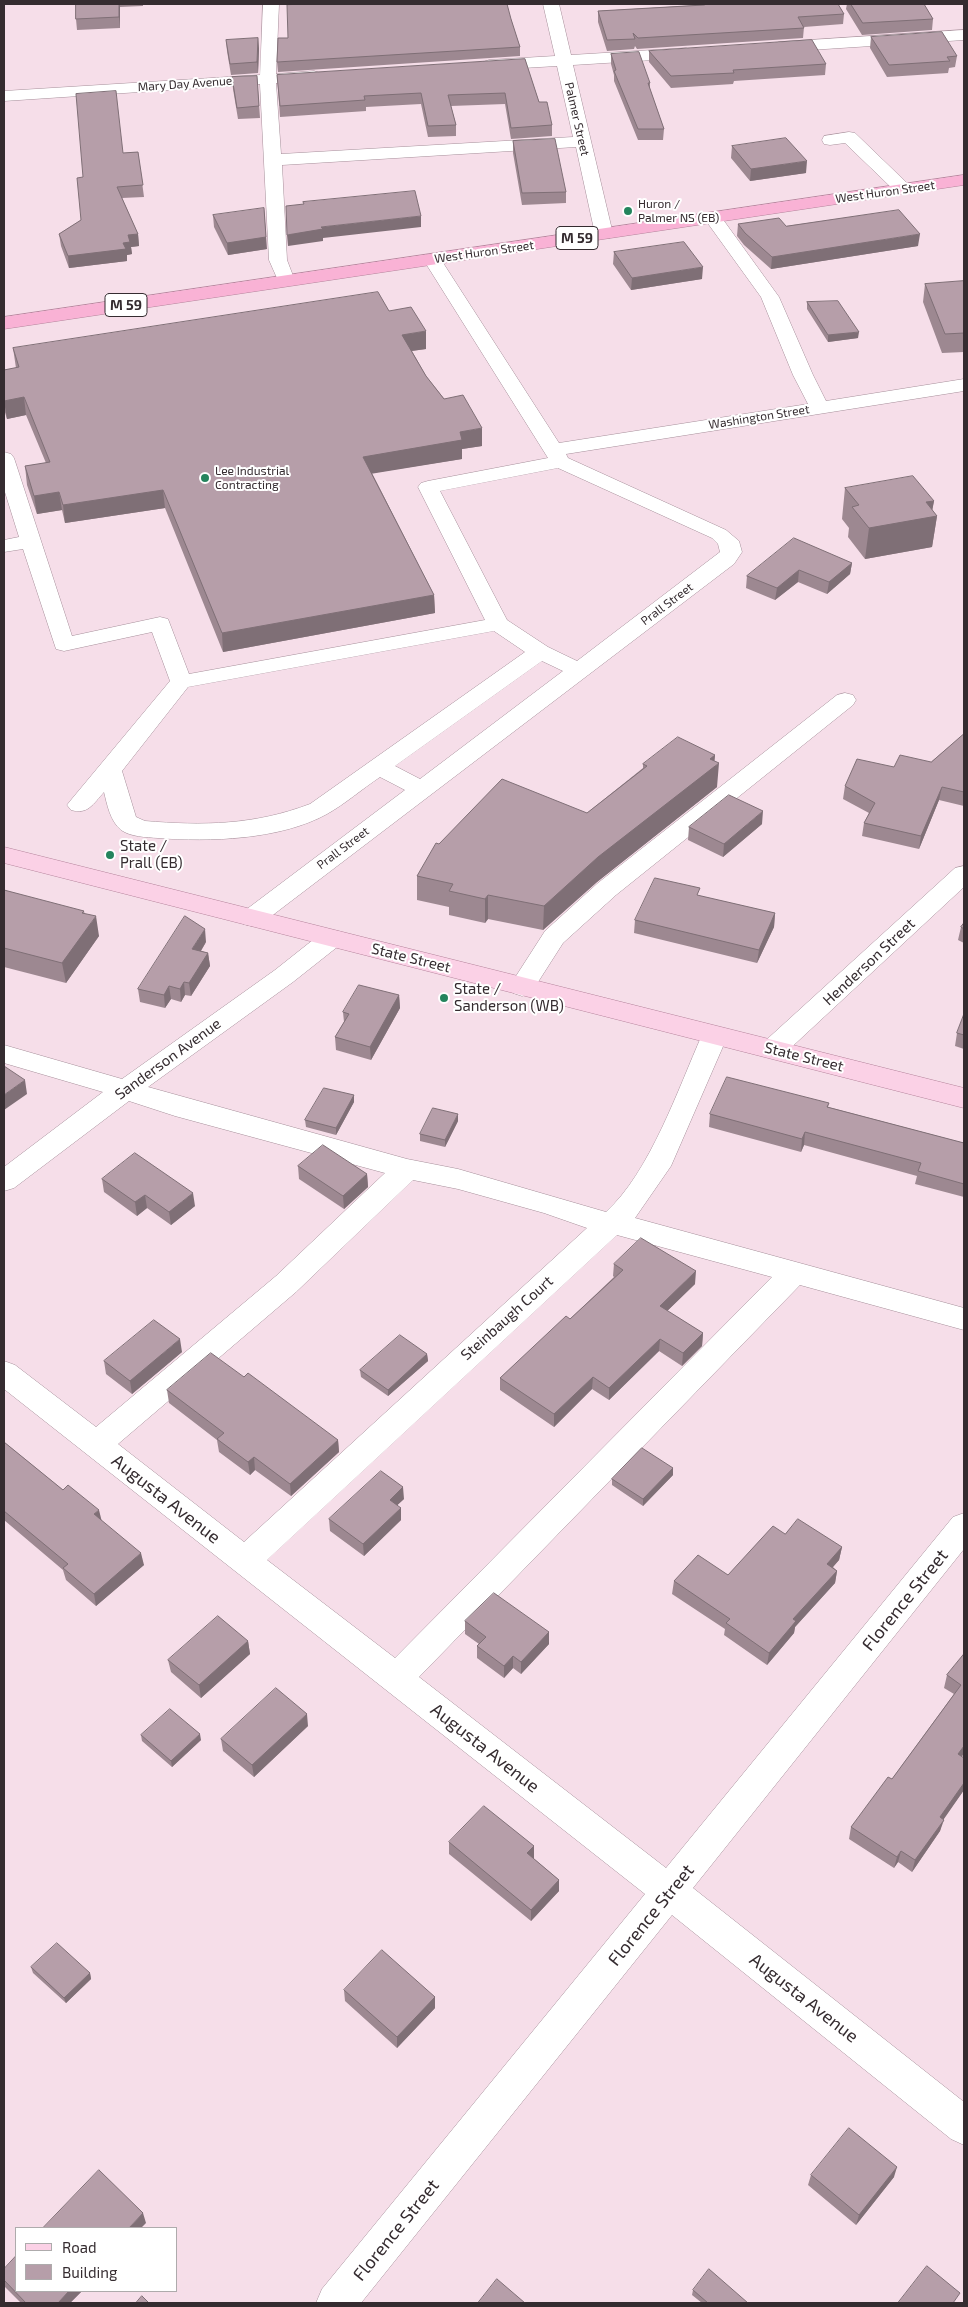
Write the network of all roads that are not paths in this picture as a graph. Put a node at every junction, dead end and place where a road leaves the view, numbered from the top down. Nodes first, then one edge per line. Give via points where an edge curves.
1 (551, 4) edge
2 (275, 7) edge
3 (964, 35) edge
4 (766, 48) edge
5 (706, 51) edge
6 (564, 60) junction
7 (474, 66) edge
8 (327, 75) edge
9 (268, 79) junction
10 (4, 96) edge
11 (830, 140) dead end
12 (582, 142) junction
13 (272, 160) junction
14 (964, 180) edge
15 (902, 189) junction
16 (713, 218) junction
17 (604, 234) junction
18 (432, 259) junction
19 (286, 281) junction
20 (4, 323) edge
21 (964, 385) edge
22 (820, 408) junction
23 (557, 456) junction
24 (4, 458) edge
25 (31, 541) junction
26 (4, 546) edge
27 (498, 624) junction
28 (540, 652) junction
29 (578, 670) junction
30 (181, 682) junction
31 (846, 700) dead end
32 (378, 766) junction
33 (110, 770) junction
34 (421, 789) junction
35 (79, 805) dead end
36 (4, 854) edge
37 (964, 874) edge
38 (252, 918) junction
39 (332, 938) junction
40 (522, 987) junction
41 (715, 1035) junction
42 (773, 1050) junction
43 (4, 1054) edge
44 (125, 1090) junction
45 (964, 1098) edge
46 (407, 1170) junction
47 (4, 1181) edge
48 (611, 1223) junction
49 (795, 1272) junction
50 (964, 1319) edge
51 (4, 1373) edge
52 (96, 1445) junction
53 (964, 1526) edge
54 (245, 1561) junction
55 (396, 1679) junction
56 (670, 1892) junction
57 (964, 2126) edge
58 (336, 2303) edge

1 - 6 street, Palmer Street
2 - 9 street via 269,33
3 - 4 street
5 - 6 street
6 - 7 street
6 - 12 street, Palmer Street
8 - 9 street, Mary Day Avenue
9 - 10 street, Mary Day Avenue
9 - 13 street
11 - 15 street via 849,137
12 - 13 street
12 - 17 street, Palmer Street
13 - 19 street via 278,260
14 - 15 highway, West Huron Street / M 59
15 - 16 highway, West Huron Street / M 59
16 - 17 highway, West Huron Street / M 59
16 - 22 street via 770,297
17 - 18 highway, West Huron Street / M 59
18 - 19 highway, West Huron Street / M 59
18 - 23 street
19 - 20 highway, West Huron Street / M 59
21 - 22 street, Washington Street
22 - 23 street, Washington Street
23 - 27 street, Washington Street via 531,466 428,487
23 - 29 street, Prall Street via 719,534 728,541 731,549 726,559
24 - 25 street
25 - 26 street
25 - 30 street via 64,644 160,624
27 - 28 street
27 - 30 street
28 - 29 street
28 - 32 street
29 - 34 street, Prall Street
30 - 33 street
31 - 40 street via 607,889 554,937
32 - 33 street via 318,809 294,820 216,833 134,827 125,820
32 - 34 street
33 - 35 street
34 - 38 street, Prall Street
36 - 38 main road, State Street
37 - 42 street, Henderson Street
38 - 39 main road, State Street
39 - 40 main road, State Street
39 - 44 street, Sanderson Avenue
40 - 41 main road, State Street
41 - 42 main road, State Street
41 - 48 street, Steinbaugh Court via 657,1166 625,1211
42 - 45 main road, State Street
43 - 44 street
44 - 46 street
44 - 47 street, Sanderson Avenue
46 - 48 street via 458,1179
46 - 52 street via 286,1284
48 - 49 street
48 - 54 street, Steinbaugh Court
49 - 50 street
49 - 55 street
51 - 52 street, Augusta Avenue
52 - 54 street, Augusta Avenue
53 - 56 street, Florence Street
54 - 55 street, Augusta Avenue
55 - 56 street, Augusta Avenue
56 - 57 street, Augusta Avenue
56 - 58 street, Florence Street

